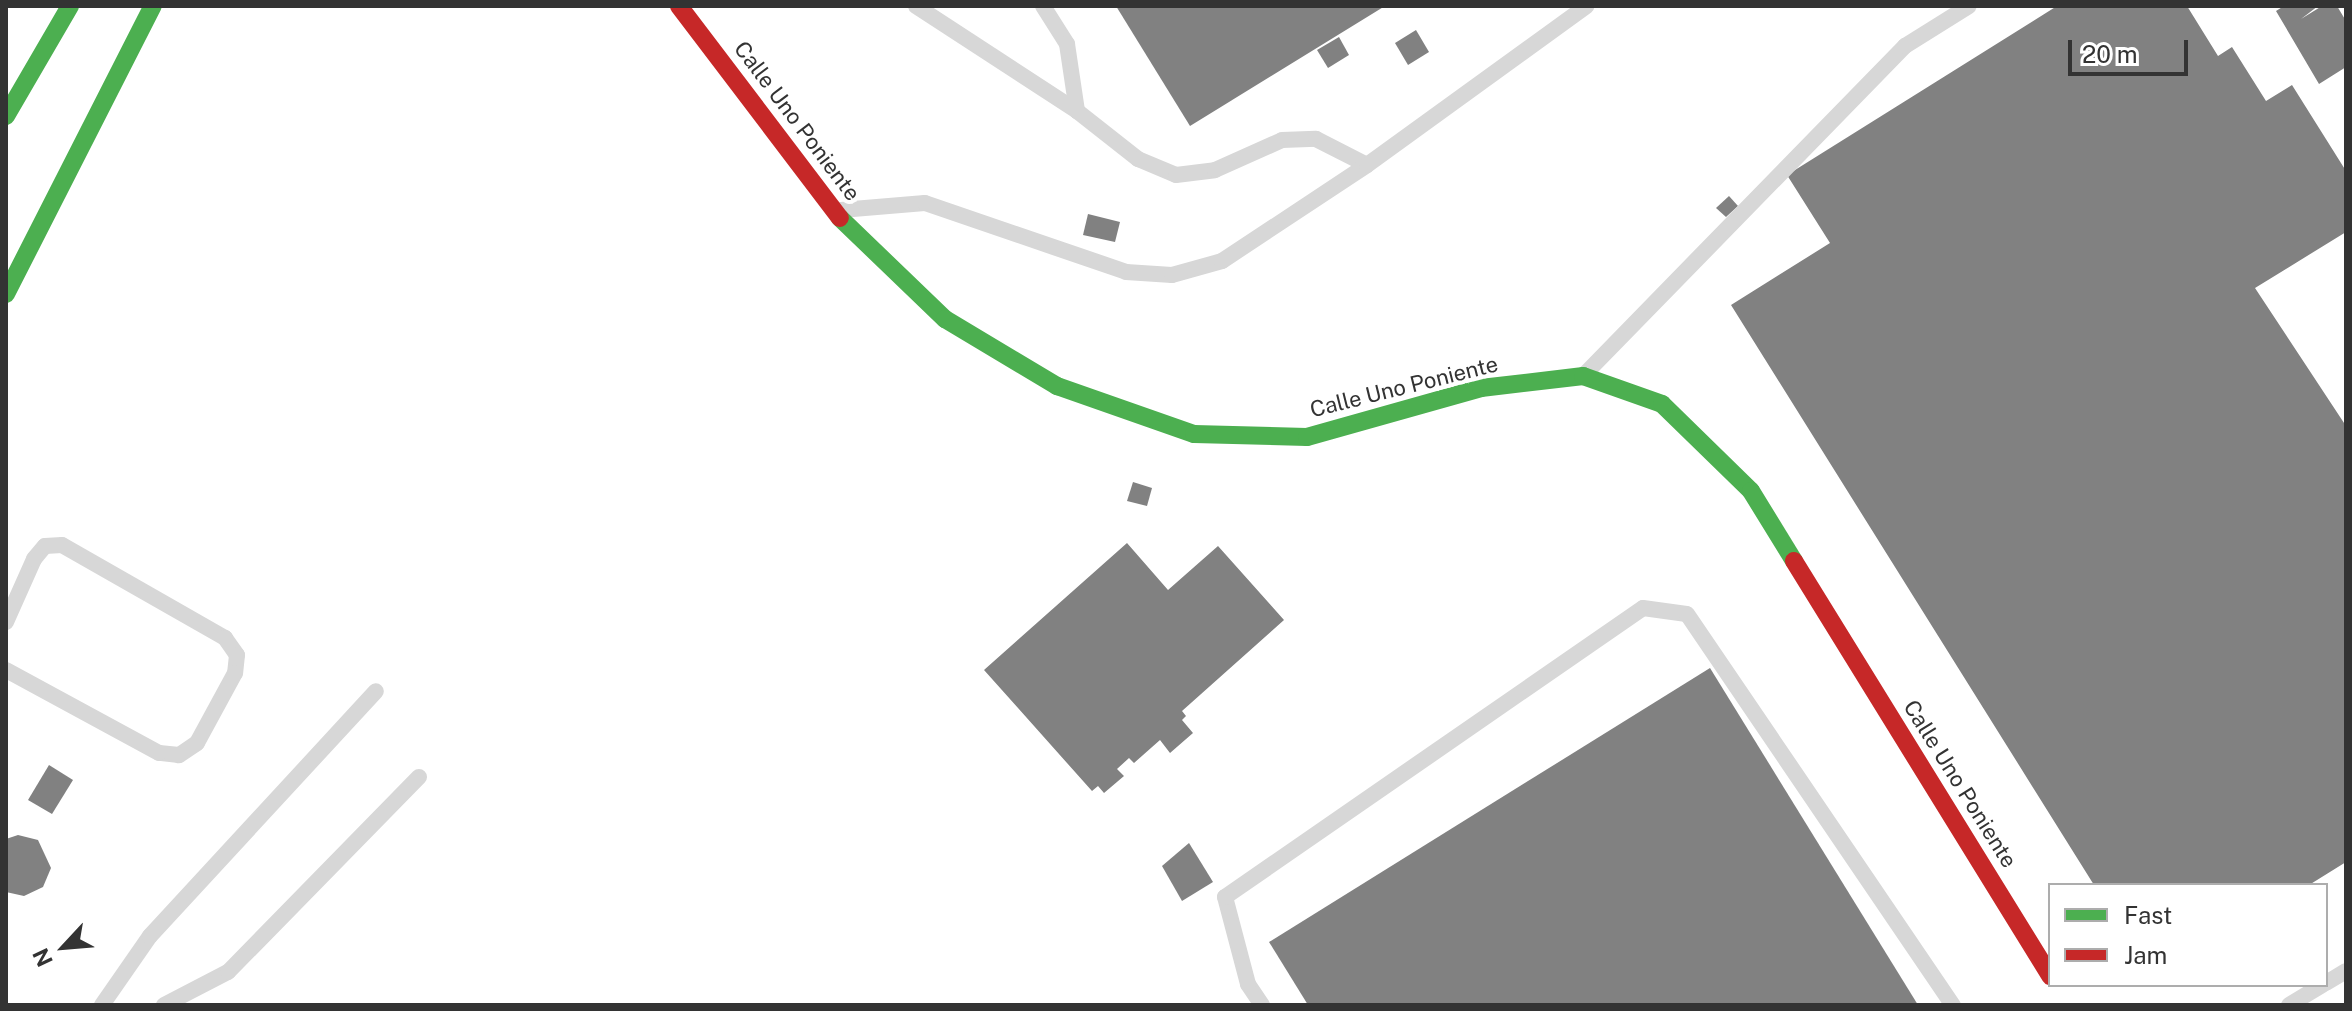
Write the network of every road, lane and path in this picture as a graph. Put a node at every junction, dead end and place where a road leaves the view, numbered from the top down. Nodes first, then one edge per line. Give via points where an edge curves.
1 (70, 6) edge
2 (153, 6) edge
3 (679, 6) edge
4 (916, 6) edge
5 (1043, 6) edge
6 (1587, 6) edge
7 (1969, 6) edge
8 (1077, 111) junction
9 (6, 116) edge
10 (1367, 165) junction
11 (832, 210) junction
12 (6, 294) edge
13 (1583, 376) junction
14 (6, 622) edge
15 (6, 670) edge
16 (376, 691) dead end
17 (419, 777) dead end
18 (2346, 971) edge
19 (2048, 973) edge
20 (2328, 982) edge
21 (2319, 987) edge
22 (102, 1005) edge
23 (164, 1005) edge
24 (1262, 1005) edge
25 (1953, 1005) edge
26 (2289, 1005) edge

1 - 9 main road
2 - 12 main road
3 - 11 main road, Calle Uno Poniente
4 - 8 lane
5 - 8 lane via 1067,44
6 - 10 lane
7 - 13 lane via 1905,46
8 - 10 lane via 1138,159 1176,175 1215,170 1282,140 1316,139
10 - 11 lane via 1222,261 1172,275 1126,272 925,203
11 - 13 main road, Calle Uno Poniente via 945,319 1057,386 1194,434 1307,437 1481,388
13 - 19 main road, Calle Uno Poniente via 1662,404 1751,491
14 - 15 lane via 34,559 45,546 62,545 225,638 237,655 235,673 197,743 179,755 159,753
16 - 22 lane via 150,936
17 - 23 lane via 228,972
18 - 20 lane
21 - 26 lane
24 - 25 lane via 1248,984 1225,897 1643,608 1687,614

